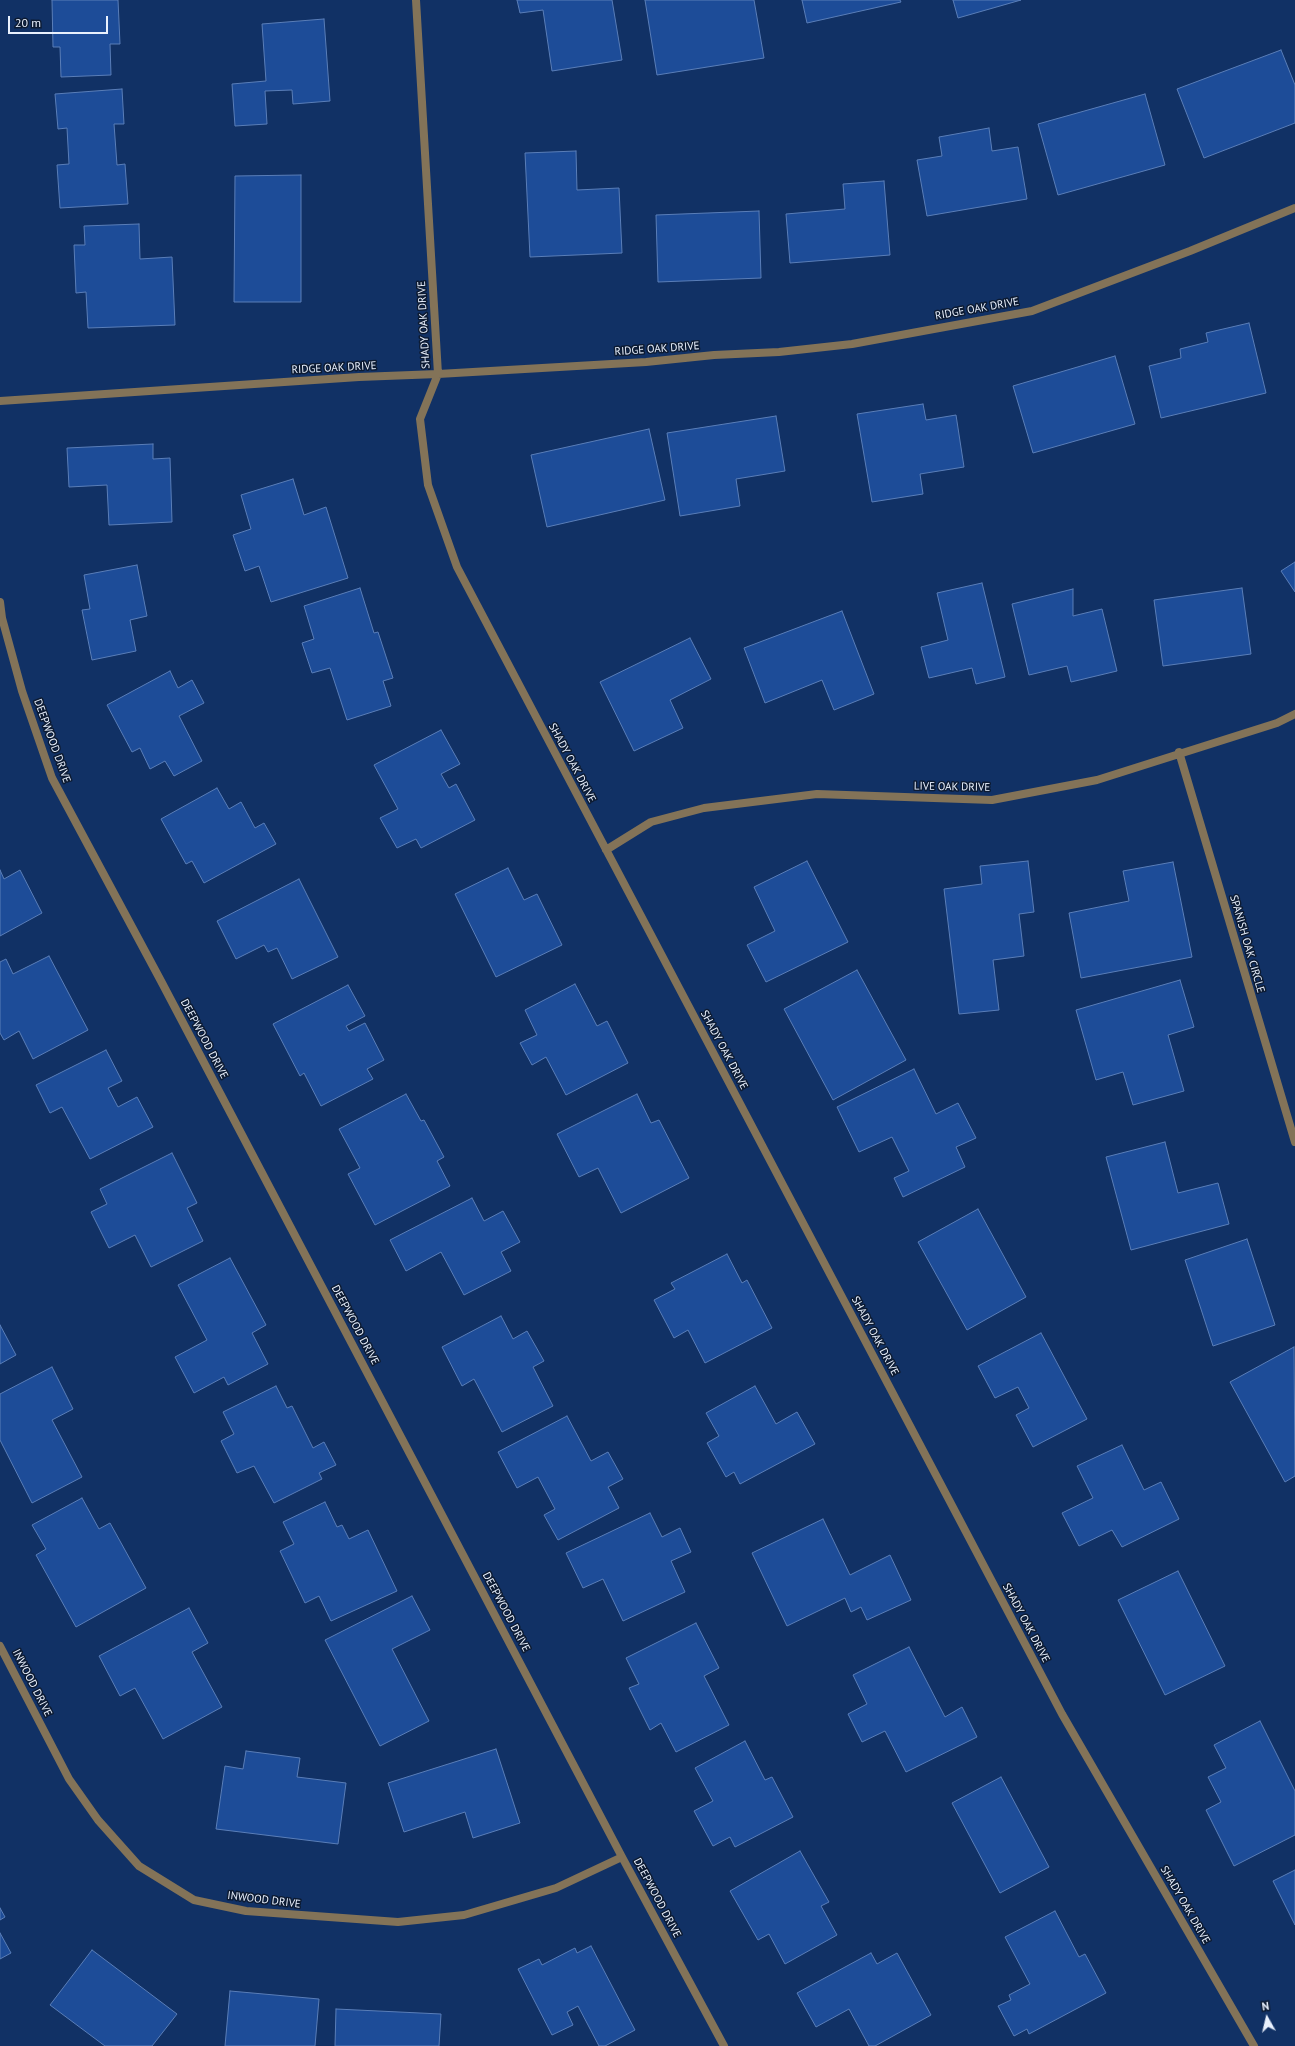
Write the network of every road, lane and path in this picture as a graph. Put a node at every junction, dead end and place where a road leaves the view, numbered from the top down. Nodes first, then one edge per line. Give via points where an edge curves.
1 (416, 0) edge
2 (1295, 208) edge
3 (438, 374) junction
4 (0, 401) edge
5 (0, 602) edge
6 (1295, 714) edge
7 (1179, 752) junction
8 (606, 850) junction
9 (1295, 1142) edge
10 (0, 1646) edge
11 (622, 1857) junction
12 (724, 2046) edge
13 (1254, 2046) edge

1 - 3 street, SHADY OAK DRIVE
2 - 3 street, RIDGE OAK DRIVE via 1032,311 852,344 779,352
3 - 4 street, RIDGE OAK DRIVE
3 - 8 street, SHADY OAK DRIVE via 420,419 428,485 457,567
5 - 11 street, DEEPWOOD DRIVE via 22,691 52,778
6 - 7 street, LIVE OAK DRIVE via 1277,723
7 - 8 street, LIVE OAK DRIVE via 1097,780 992,800 817,794 704,808 651,822
7 - 9 street, SPANISH OAK CIRCLE
8 - 13 street, SHADY OAK DRIVE via 1062,1714
10 - 11 street, INWOOD DRIVE via 69,1779 98,1820 139,1866 194,1900 246,1911 398,1922 464,1915 556,1888
11 - 12 street, DEEPWOOD DRIVE

